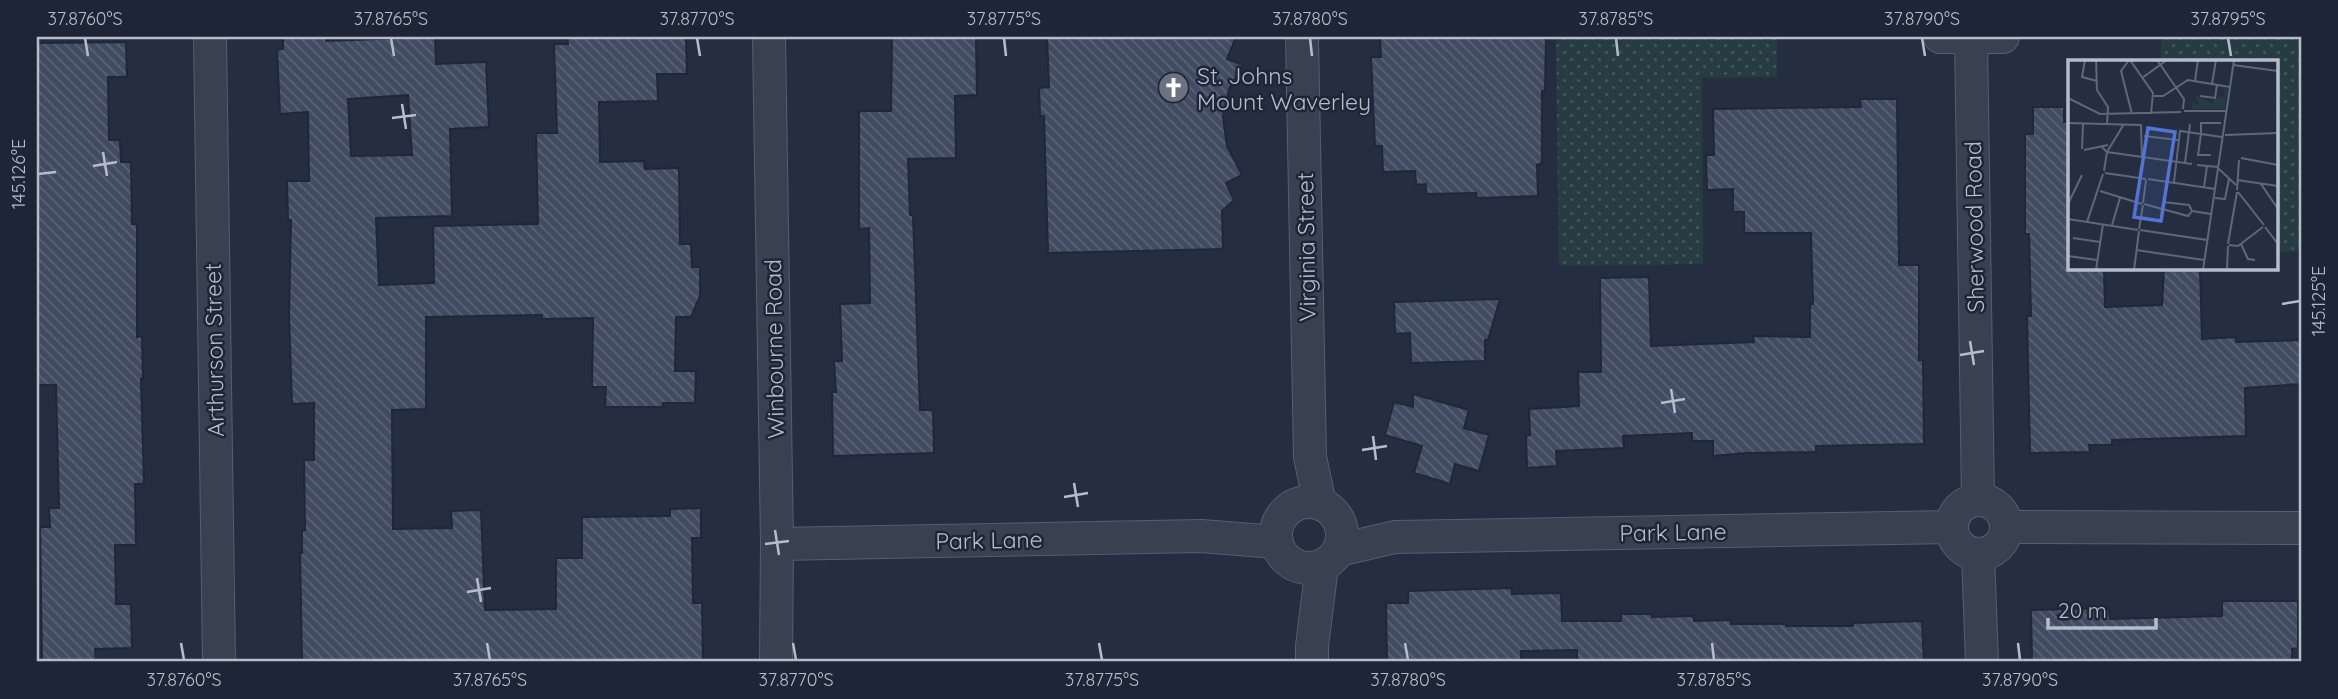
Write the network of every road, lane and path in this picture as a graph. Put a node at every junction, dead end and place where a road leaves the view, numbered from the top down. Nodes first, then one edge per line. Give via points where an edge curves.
1 (210, 37) edge
2 (769, 37) edge
3 (1302, 37) edge
4 (1956, 37) edge
5 (2003, 37) edge
6 (1978, 499) junction
7 (1951, 527) junction
8 (2007, 527) junction
9 (2301, 528) edge
10 (1309, 534) junction
11 (777, 544) junction
12 (1978, 555) junction
13 (1312, 654) edge
14 (219, 662) edge
15 (776, 662) edge
16 (1982, 662) edge

1 - 14 street, Arthurson Street
2 - 11 street, Winbourne Road
3 - 10 street, Virginia Street
4 - 5 street, Sherwood Road
4 - 6 street, Sherwood Road
6 - 7 street via 1959,507
6 - 8 street via 1998,507
7 - 10 street, Park Lane via 1395,537
7 - 12 street via 1959,547
8 - 9 street
8 - 12 street via 1998,547
10 - 11 street, Park Lane
10 - 13 street, Virginia Street
11 - 15 street, Winbourne Road
12 - 16 street

